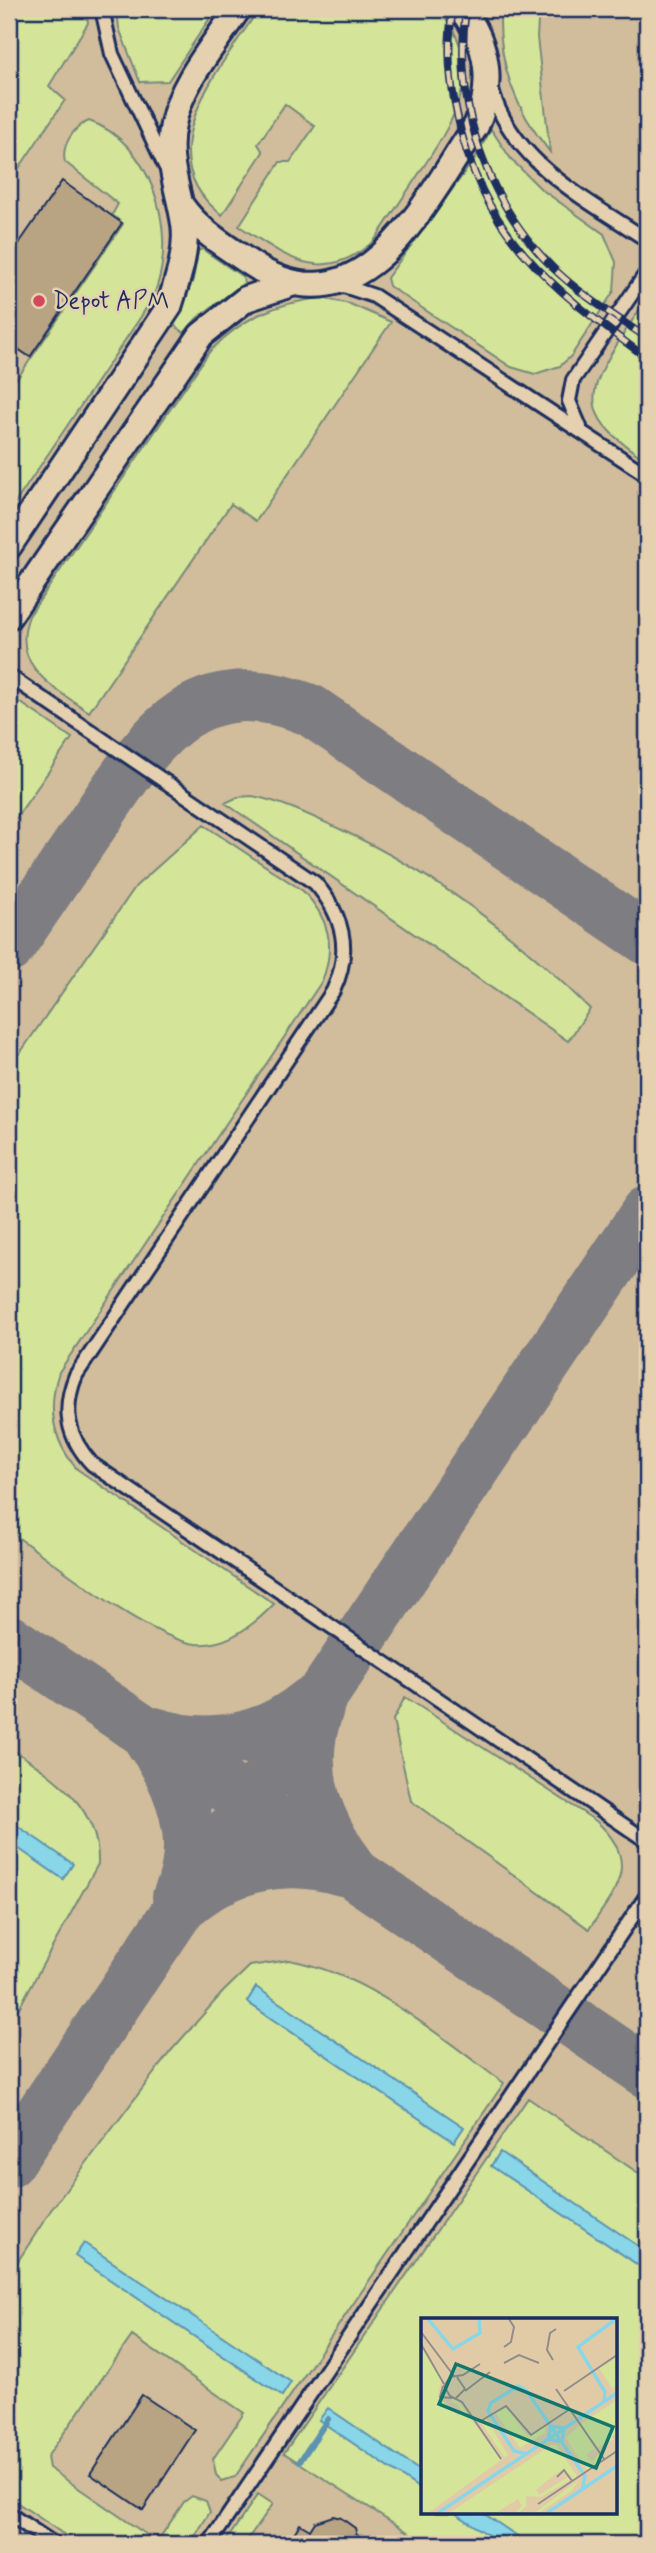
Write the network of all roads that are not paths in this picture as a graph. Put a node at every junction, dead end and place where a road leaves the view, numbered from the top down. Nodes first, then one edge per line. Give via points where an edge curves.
1 (102, 9) edge
2 (238, 9) edge
3 (461, 9) edge
4 (485, 9) edge
5 (484, 50) junction
6 (488, 77) junction
7 (178, 197) junction
8 (647, 240) edge
9 (647, 272) edge
10 (324, 282) junction
11 (298, 283) junction
12 (582, 430) junction
13 (647, 475) edge
14 (9, 546) edge
15 (9, 616) edge
16 (9, 676) edge
17 (647, 1841) edge
18 (647, 1895) edge
19 (9, 2514) edge
20 (54, 2544) edge
21 (209, 2544) edge

1 - 7 lane via 112,54
2 - 7 street via 178,105 170,146
3 - 5 street
4 - 5 street
5 - 6 street
6 - 8 lane via 503,117 537,163
6 - 10 street via 476,126 393,246 356,275
7 - 11 street via 201,230 267,274
7 - 14 street via 184,247 169,307
9 - 12 lane via 573,380 569,401
10 - 11 street
10 - 12 lane via 374,296
11 - 15 street via 246,299 201,335
12 - 13 lane
16 - 17 lane via 315,883 335,909 344,940 341,974 333,991 76,1375 67,1417 80,1452
18 - 21 lane
19 - 20 lane

